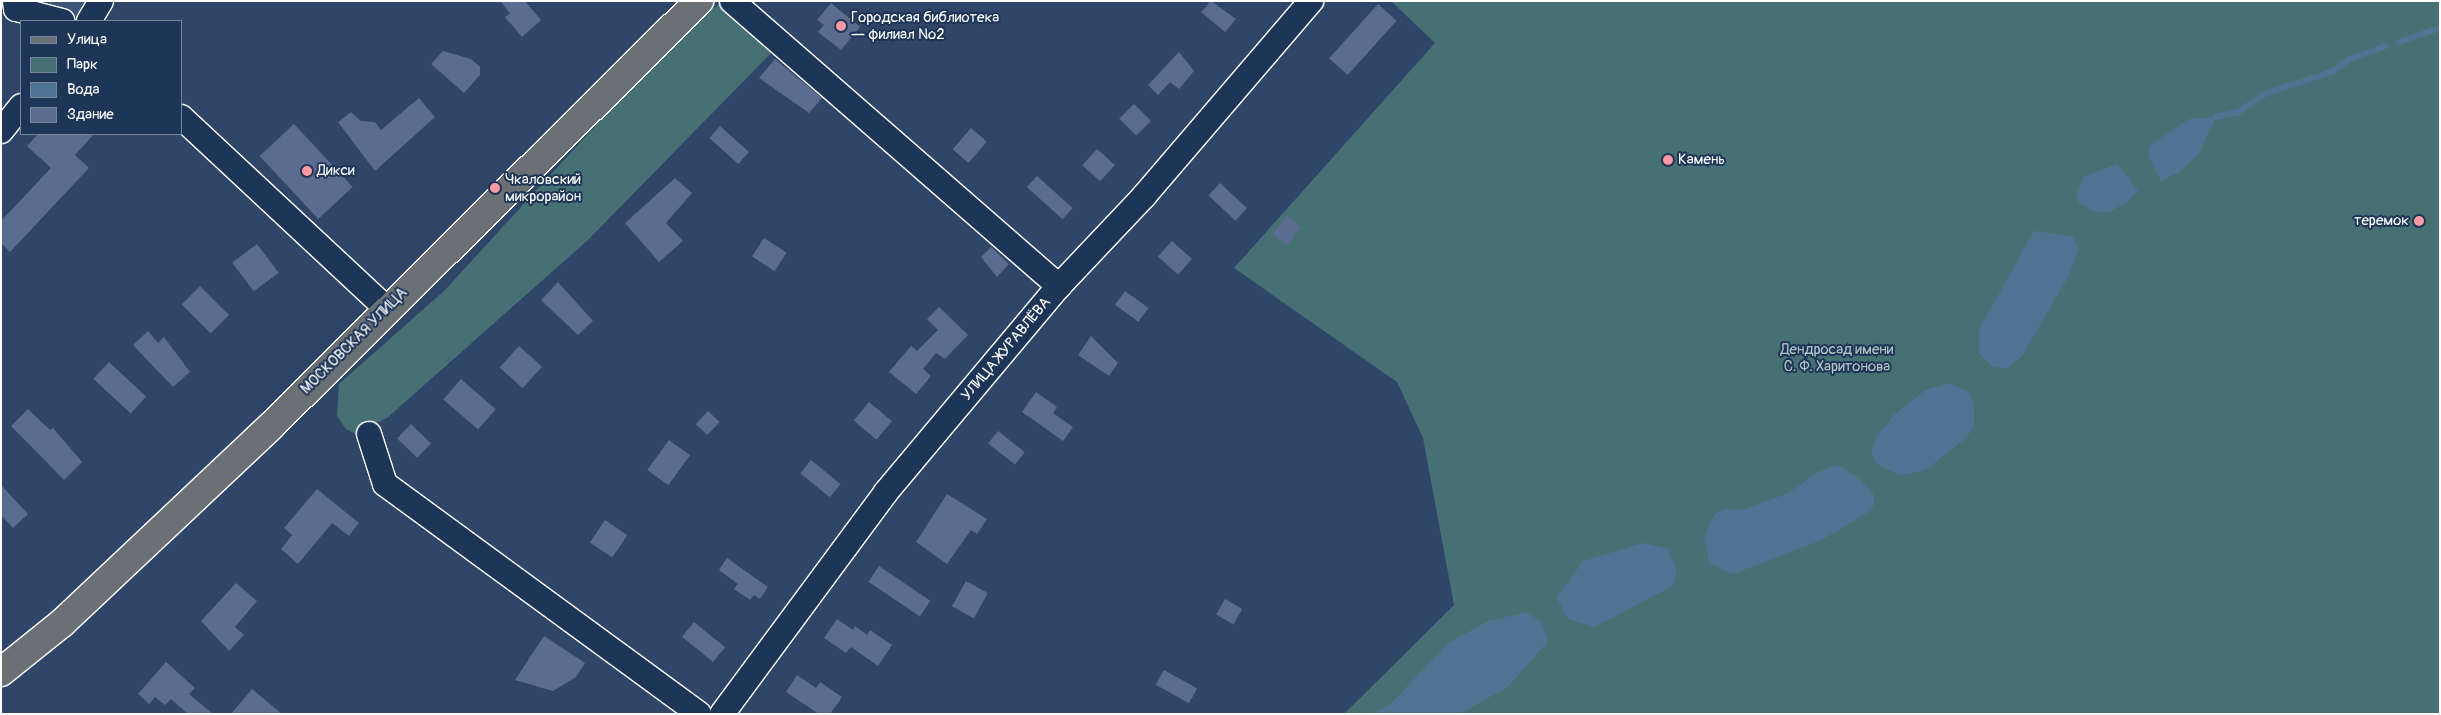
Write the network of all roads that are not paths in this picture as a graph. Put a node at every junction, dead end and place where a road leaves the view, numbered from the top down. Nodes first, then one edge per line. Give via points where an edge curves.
1 (15, 1) edge
2 (101, 1) edge
3 (699, 1) edge
4 (732, 1) edge
5 (1311, 1) edge
6 (58, 20) edge
7 (90, 20) edge
8 (20, 107) edge
9 (182, 118) edge
10 (1, 131) edge
11 (1059, 286) junction
12 (386, 308) junction
13 (369, 434) dead end
14 (1, 672) edge
15 (699, 714) edge
16 (722, 714) edge

1 - 6 street via 16,9
2 - 7 street
3 - 12 main road, МОСКОВСКАЯ УЛИЦА
4 - 11 street
5 - 11 street, УЛИЦА ЖУРАВЛЁВА via 1144,196
8 - 10 street
9 - 12 street
11 - 16 street, УЛИЦА ЖУРАВЛЁВА via 886,492
12 - 14 main road, МОСКОВСКАЯ УЛИЦА via 263,434 62,623
13 - 15 street via 386,484

